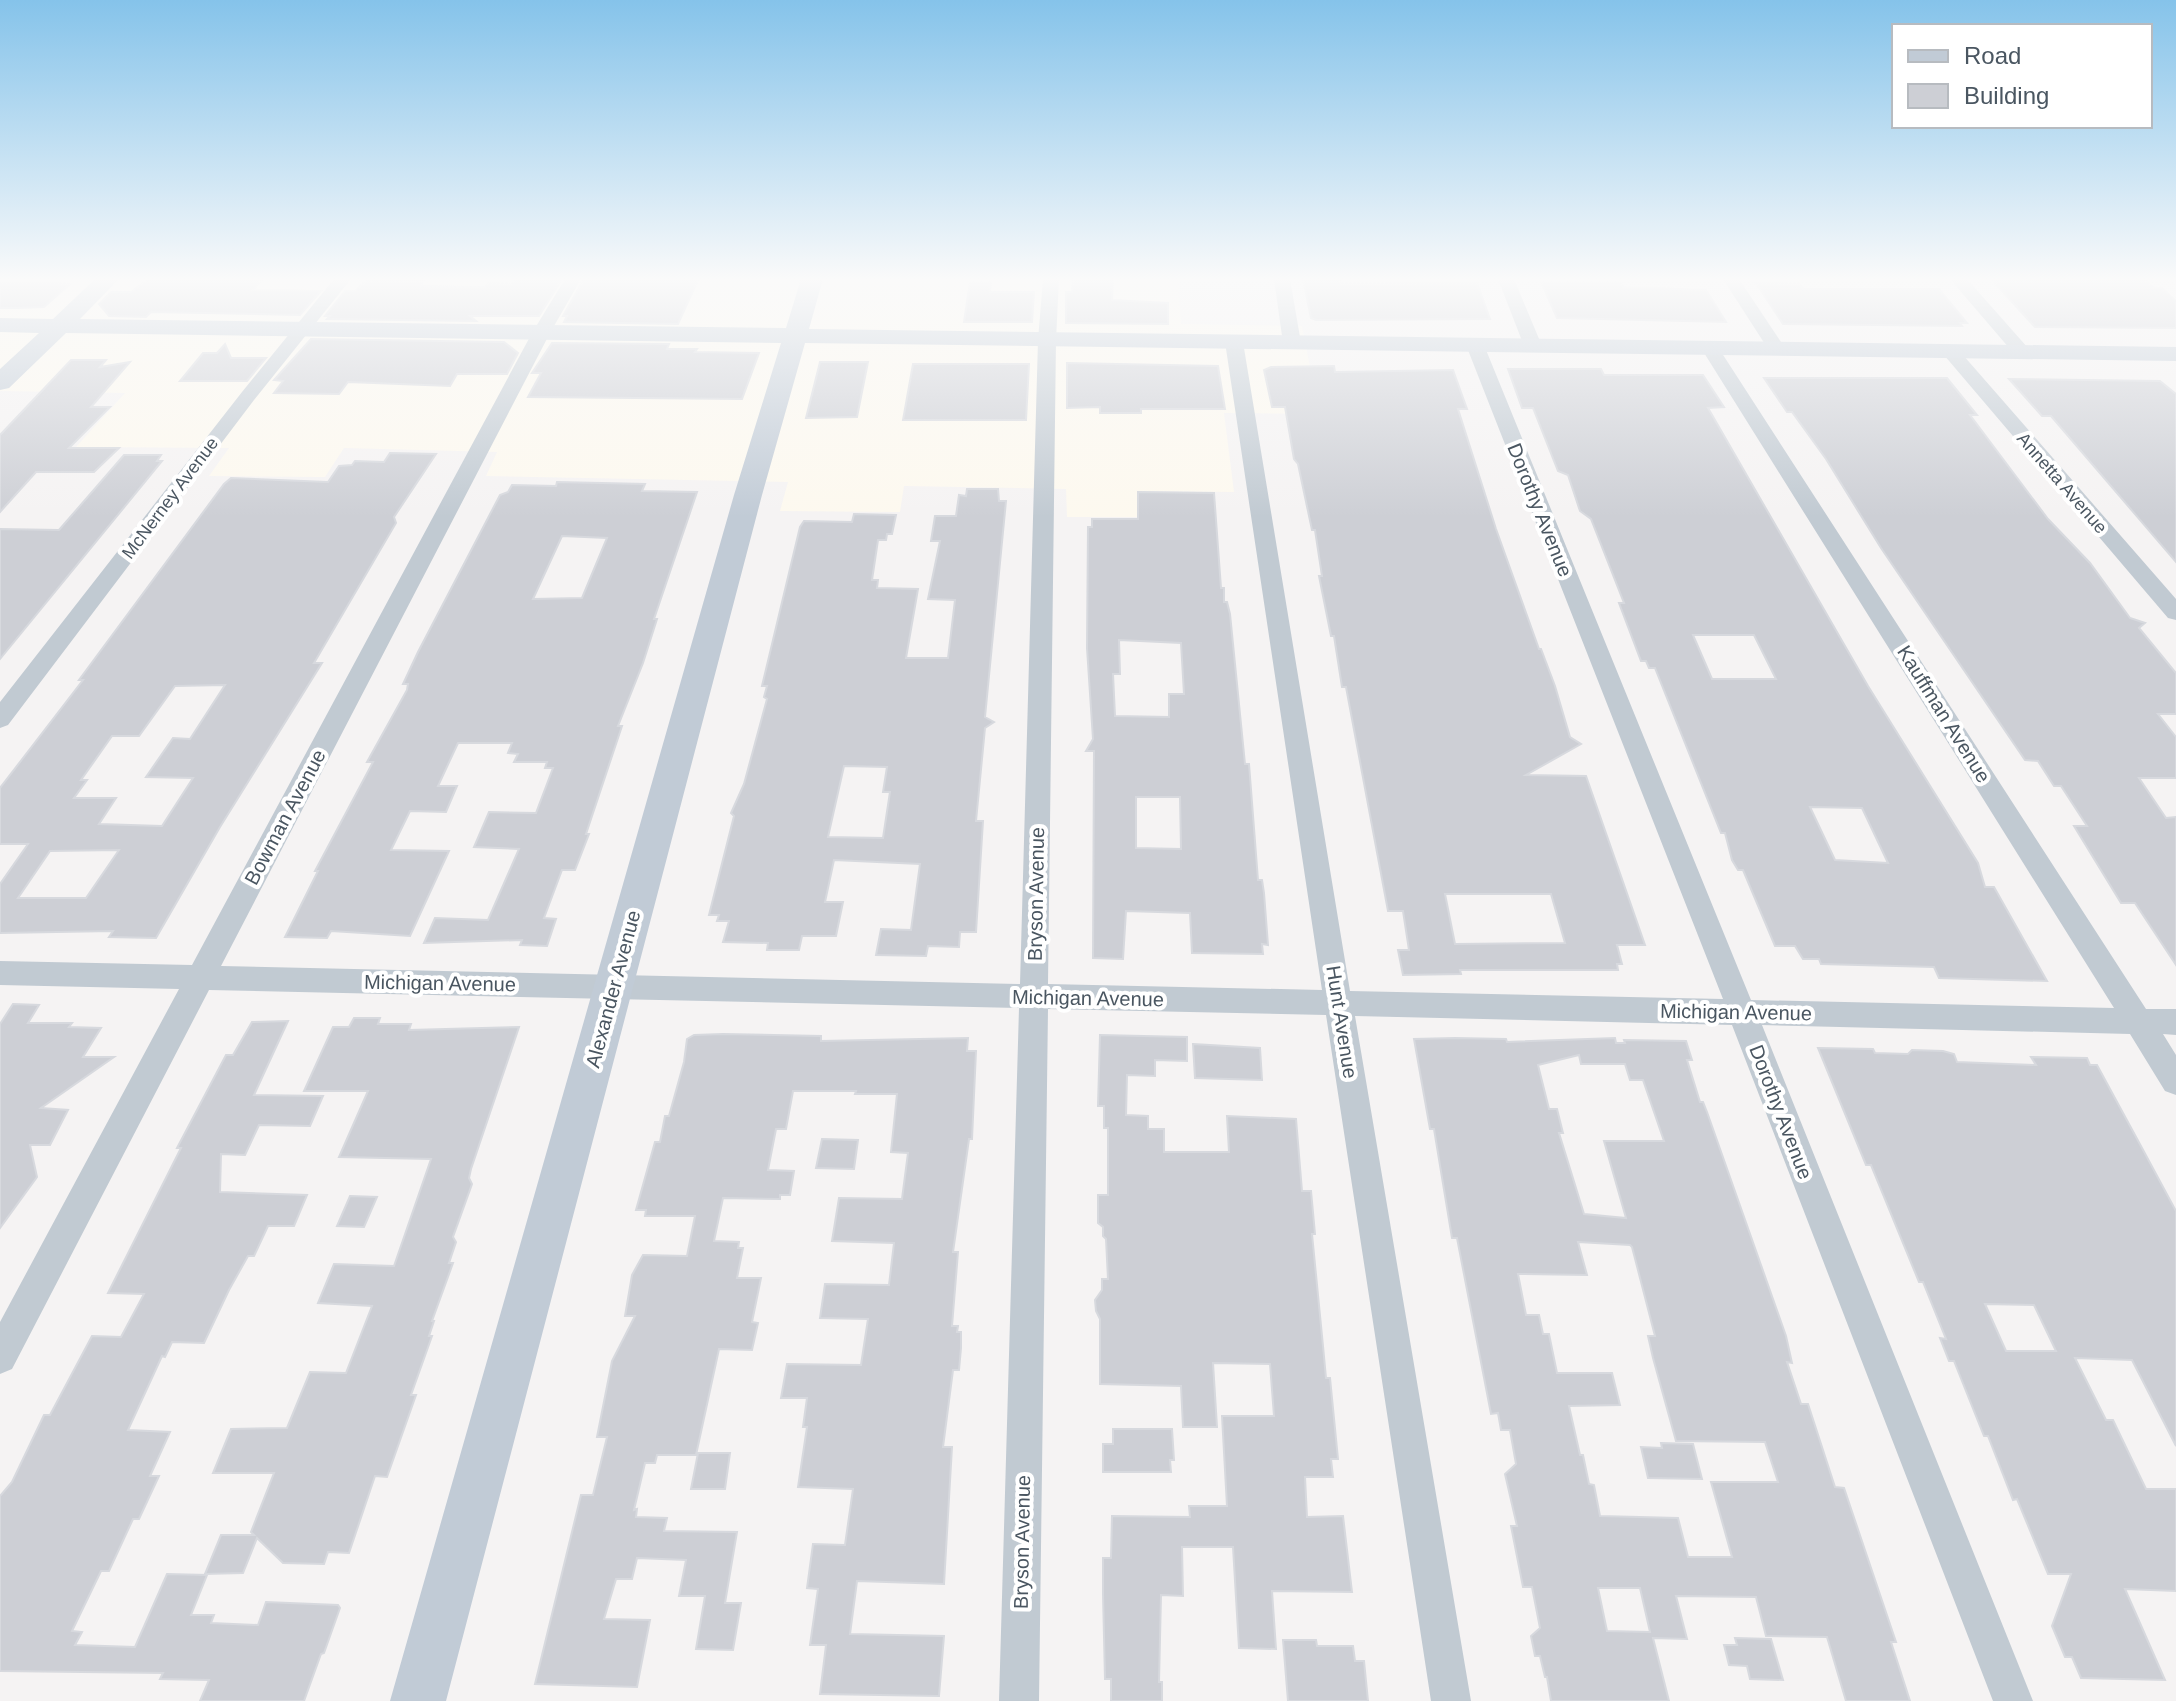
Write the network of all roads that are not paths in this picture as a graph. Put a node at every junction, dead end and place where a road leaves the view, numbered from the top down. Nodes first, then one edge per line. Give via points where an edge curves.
1 (25, 358) edge
2 (277, 358) edge
3 (528, 358) edge
4 (787, 358) edge
5 (1047, 358) edge
6 (1236, 358) edge
7 (1480, 358) edge
8 (1717, 358) edge
9 (1956, 358) edge
10 (0, 383) edge
11 (2176, 613) edge
12 (0, 719) edge
13 (0, 973) edge
14 (201, 977) junction
15 (614, 987) junction
16 (1033, 996) junction
17 (1340, 1003) junction
18 (1742, 1012) junction
19 (2139, 1021) junction
20 (2176, 1022) edge
21 (2176, 1081) edge
22 (0, 1357) edge
23 (418, 1701) edge
24 (1019, 1701) edge
25 (1451, 1701) edge
26 (2013, 1701) edge

1 - 10 main road
2 - 12 street, McNerney Avenue
3 - 14 street, Bowman Avenue
4 - 15 main road, Alexander Avenue
5 - 16 street, Bryson Avenue
6 - 17 street, Hunt Avenue
7 - 18 street, Dorothy Avenue
8 - 19 street, Kauffman Avenue
9 - 11 street, Annetta Avenue
13 - 14 street, Michigan Avenue
14 - 15 street, Michigan Avenue
14 - 22 street, Bowman Avenue
15 - 16 street, Michigan Avenue
15 - 23 main road, Alexander Avenue
16 - 17 street, Michigan Avenue
16 - 24 street, Bryson Avenue
17 - 18 street, Michigan Avenue
17 - 25 street, Hunt Avenue
18 - 19 street, Michigan Avenue
18 - 26 street, Dorothy Avenue
19 - 20 street, Michigan Avenue
19 - 21 street, Kauffman Avenue

